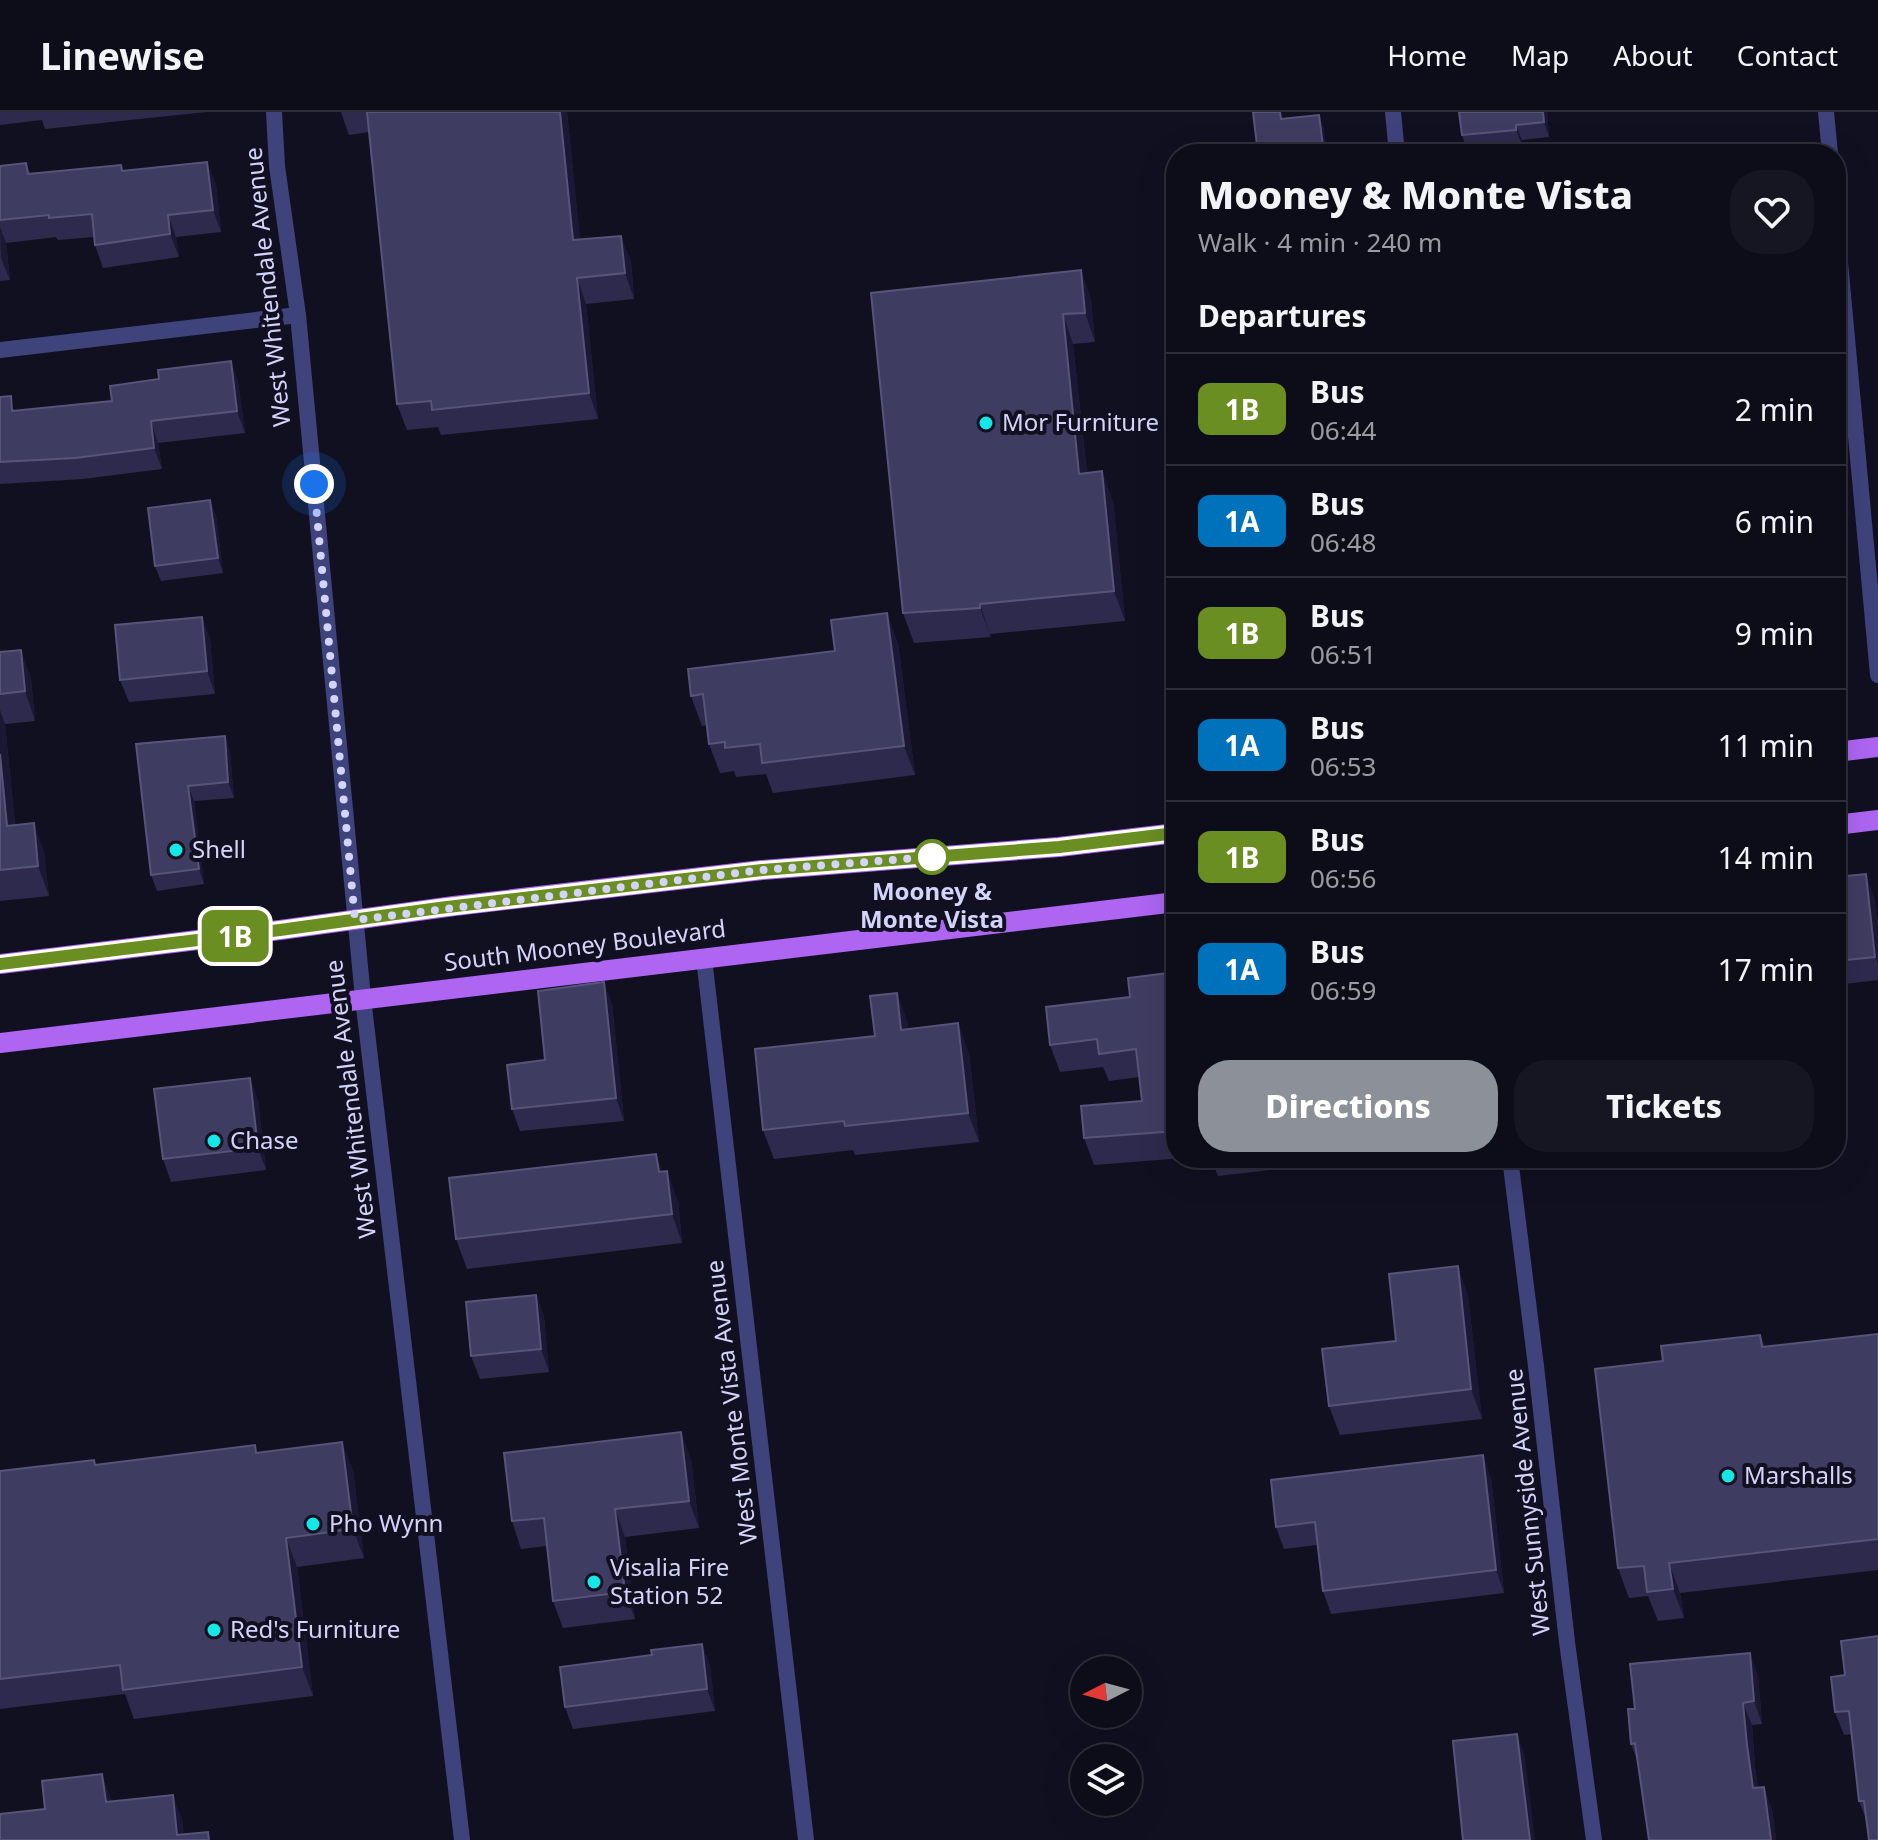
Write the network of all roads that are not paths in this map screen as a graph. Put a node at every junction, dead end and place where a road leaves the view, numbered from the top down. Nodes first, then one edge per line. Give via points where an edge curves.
1 (274, 112) edge
2 (1393, 112) edge
3 (1826, 112) edge
4 (1396, 144) edge
5 (1829, 144) edge
6 (298, 315) junction
7 (1846, 328) edge
8 (0, 350) edge
9 (1878, 675) edge
10 (1878, 747) edge
11 (1846, 751) edge
12 (1878, 820) edge
13 (1846, 824) edge
14 (1166, 834) edge
15 (1166, 903) edge
16 (355, 920) junction
17 (704, 958) junction
18 (0, 964) edge
19 (363, 998) junction
20 (0, 1043) edge
21 (1511, 1168) edge
22 (462, 1840) edge
23 (806, 1840) edge
24 (1594, 1840) edge

1 - 6 street, West Whitendale Avenue
2 - 4 street
3 - 5 street
6 - 8 street
6 - 16 street, West Whitendale Avenue
7 - 9 street
10 - 11 main road
12 - 13 main road
14 - 16 main road via 777,869
15 - 17 main road, South Mooney Boulevard
16 - 18 main road
16 - 19 street, West Whitendale Avenue
17 - 19 main road, South Mooney Boulevard
17 - 23 street, West Monte Vista Avenue
19 - 20 main road, South Mooney Boulevard
19 - 22 street, West Whitendale Avenue
21 - 24 street, West Sunnyside Avenue

